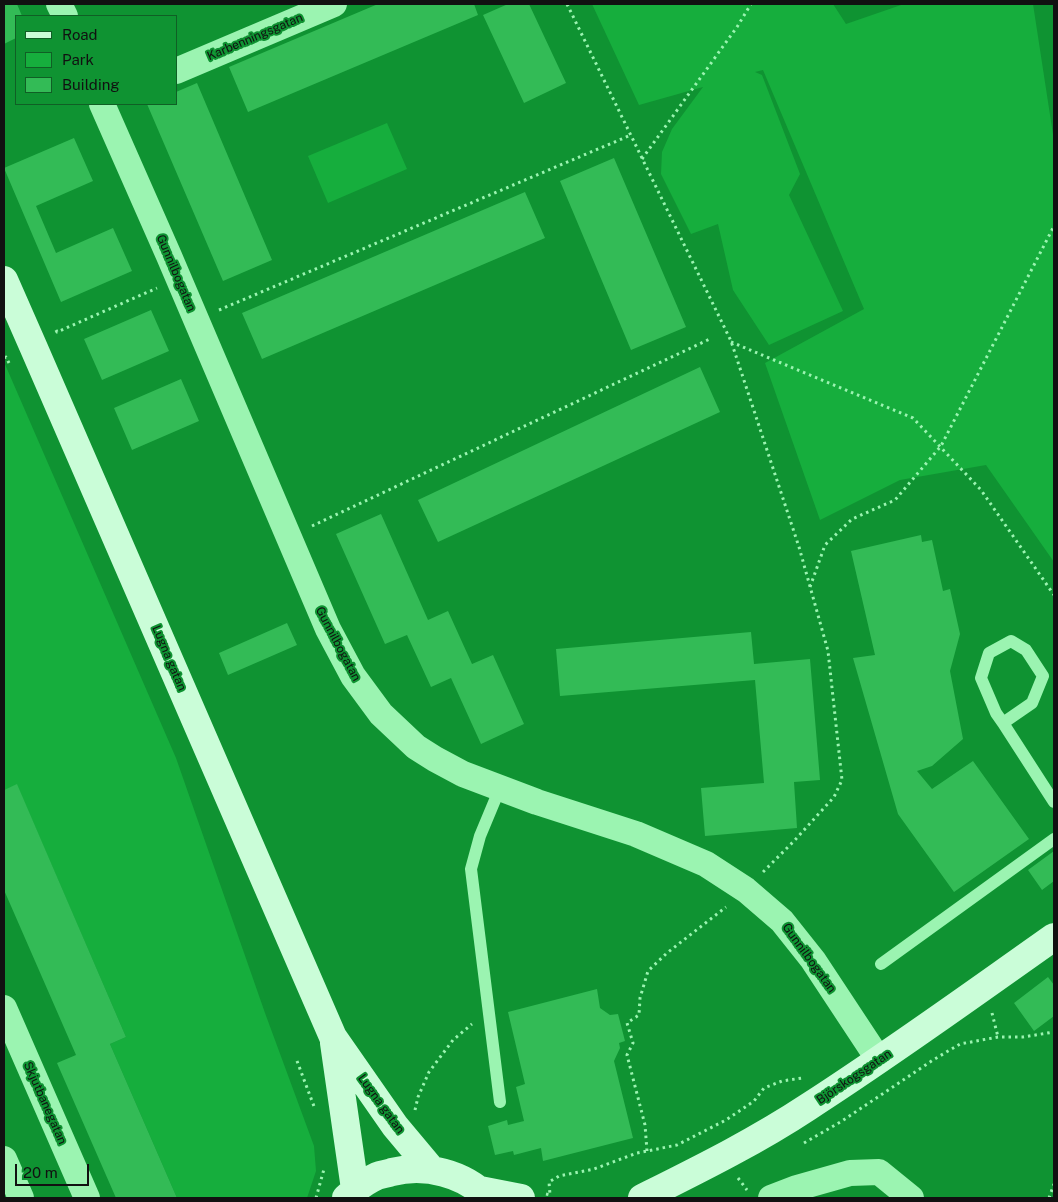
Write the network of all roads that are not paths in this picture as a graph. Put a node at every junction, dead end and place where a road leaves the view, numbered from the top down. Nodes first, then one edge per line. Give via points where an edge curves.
1 (334, 4) edge
2 (178, 70) edge
3 (102, 105) edge
4 (4, 280) edge
5 (1003, 723) junction
6 (500, 788) junction
7 (1054, 802) edge
8 (1054, 839) edge
9 (1054, 937) edge
10 (880, 964) dead end
11 (4, 1008) edge
12 (333, 1037) junction
13 (879, 1060) junction
14 (500, 1102) dead end
15 (4, 1159) edge
16 (431, 1170) junction
17 (350, 1194) edge
18 (484, 1194) edge
19 (20, 1198) edge
20 (86, 1198) edge
21 (521, 1198) edge
22 (642, 1198) edge
23 (771, 1198) edge
24 (911, 1198) edge

1 - 2 street, Karbenningsgatan
3 - 6 street, Gunnilbogatan via 328,629 353,676 381,714 416,747 435,760
4 - 12 main road, Lugna gatan
5 - 5 lane via 981,678 989,653 1011,641 1026,650 1043,676 1032,703
5 - 7 lane
6 - 13 street, Gunnilbogatan via 636,834 706,864 746,890 782,921 813,960
6 - 14 lane via 480,836 471,869
8 - 10 lane
9 - 13 main road, Björskogsgatan
11 - 20 street, Skjutbanegatan
12 - 16 main road, Lugna gatan via 395,1126
12 - 17 main road, Lugna gatan
13 - 22 main road, Björskogsgatan via 736,1150
15 - 19 street
16 - 17 main road via 404,1170 378,1176
16 - 18 main road via 457,1177
18 - 21 main road
23 - 24 street via 850,1173 880,1172

